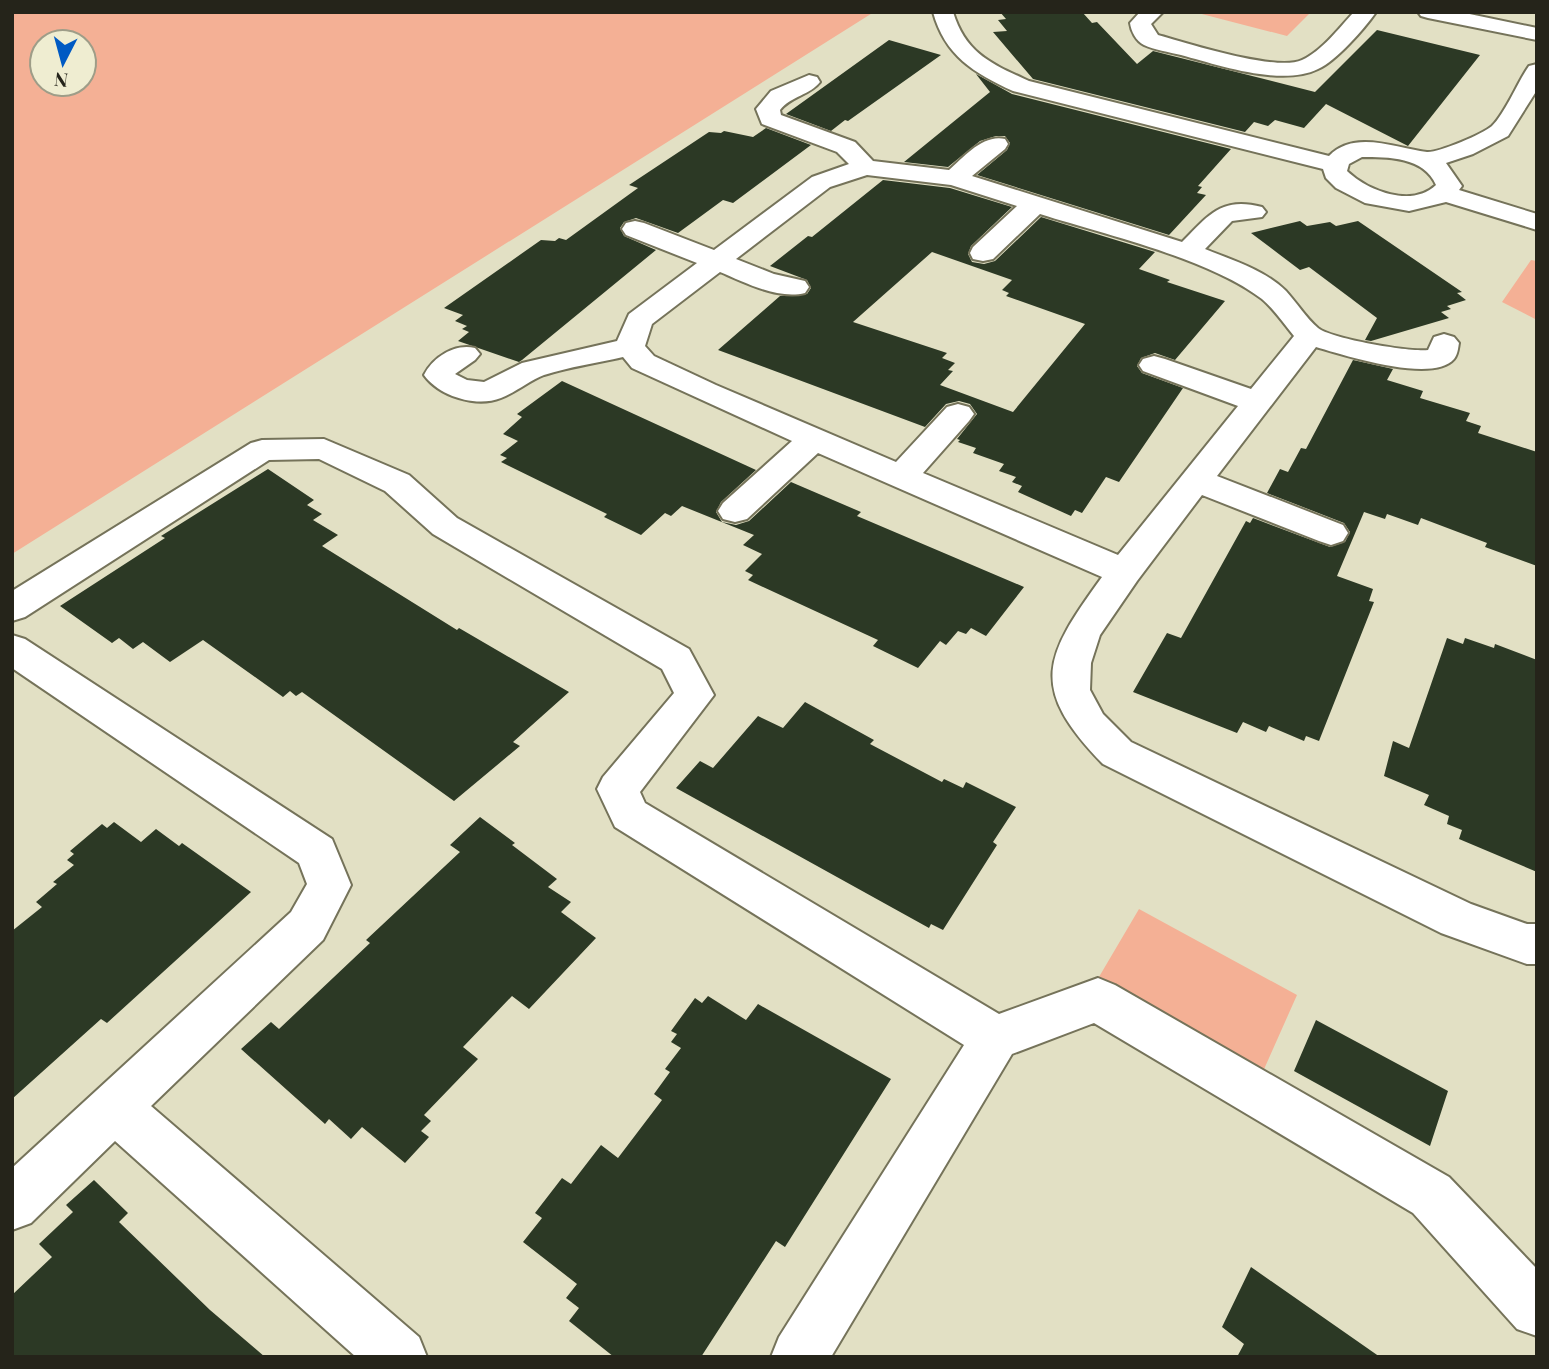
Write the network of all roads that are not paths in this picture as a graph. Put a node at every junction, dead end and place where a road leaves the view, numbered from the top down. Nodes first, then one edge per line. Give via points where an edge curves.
1 (943, 12) edge
2 (1153, 12) edge
3 (1366, 12) edge
4 (1429, 12) edge
5 (1537, 34) edge
6 (1537, 71) edge
7 (809, 82) dead end
8 (1510, 114) junction
9 (1537, 120) edge
10 (996, 144) dead end
11 (1426, 161) junction
12 (1335, 165) junction
13 (865, 167) junction
14 (954, 178) junction
15 (1444, 193) junction
16 (1034, 205) junction
17 (1252, 212) dead end
18 (1537, 222) edge
19 (635, 229) dead end
20 (1187, 252) junction
21 (983, 253) dead end
22 (715, 260) junction
23 (795, 287) dead end
24 (1309, 336) junction
25 (1444, 342) dead end
26 (630, 347) junction
27 (465, 354) dead end
28 (1154, 365) dead end
29 (1257, 402) junction
30 (958, 414) dead end
31 (814, 439) junction
32 (901, 477) junction
33 (1196, 480) junction
34 (735, 511) dead end
35 (1331, 534) dead end
36 (1124, 572) junction
37 (12, 608) edge
38 (12, 649) edge
39 (1537, 944) edge
40 (995, 1038) junction
41 (115, 1108) junction
42 (12, 1204) edge
43 (1537, 1309) edge
44 (399, 1357) edge
45 (799, 1357) edge

1 - 12 lane via 947,31 976,65 1021,86
2 - 3 lane via 1140,23 1150,40 1293,71 1310,65
4 - 5 lane
6 - 8 lane
7 - 13 lane via 779,96 768,108 770,119 846,148
8 - 9 lane
8 - 11 lane via 1500,131
10 - 14 lane
11 - 12 lane via 1394,151 1362,150 1349,153
11 - 15 lane via 1446,177
12 - 15 lane via 1335,173 1353,189 1385,200 1420,202
13 - 14 lane
13 - 22 lane via 821,182
14 - 16 lane
15 - 18 lane
16 - 20 lane
16 - 21 lane
17 - 20 lane via 1225,214
19 - 22 lane
20 - 24 lane via 1243,274 1274,295
22 - 23 lane
22 - 26 lane via 639,320
24 - 25 lane via 1396,358 1431,361 1442,355
24 - 29 lane
26 - 27 lane via 533,369 489,392 461,389 439,375
26 - 31 lane via 643,362
28 - 29 lane
29 - 33 lane
30 - 32 lane
31 - 32 lane
31 - 34 lane
32 - 36 lane
33 - 35 lane
33 - 36 lane
36 - 39 lane via 1082,632 1072,663 1071,690 1089,725 1117,753 1457,919
37 - 40 lane via 262,450 324,449 397,484 445,526 676,659 695,695 618,789 630,815
38 - 41 lane via 317,852 328,886 307,926
40 - 43 lane via 1098,1000 1431,1195
40 - 45 lane
41 - 42 lane
41 - 44 lane

